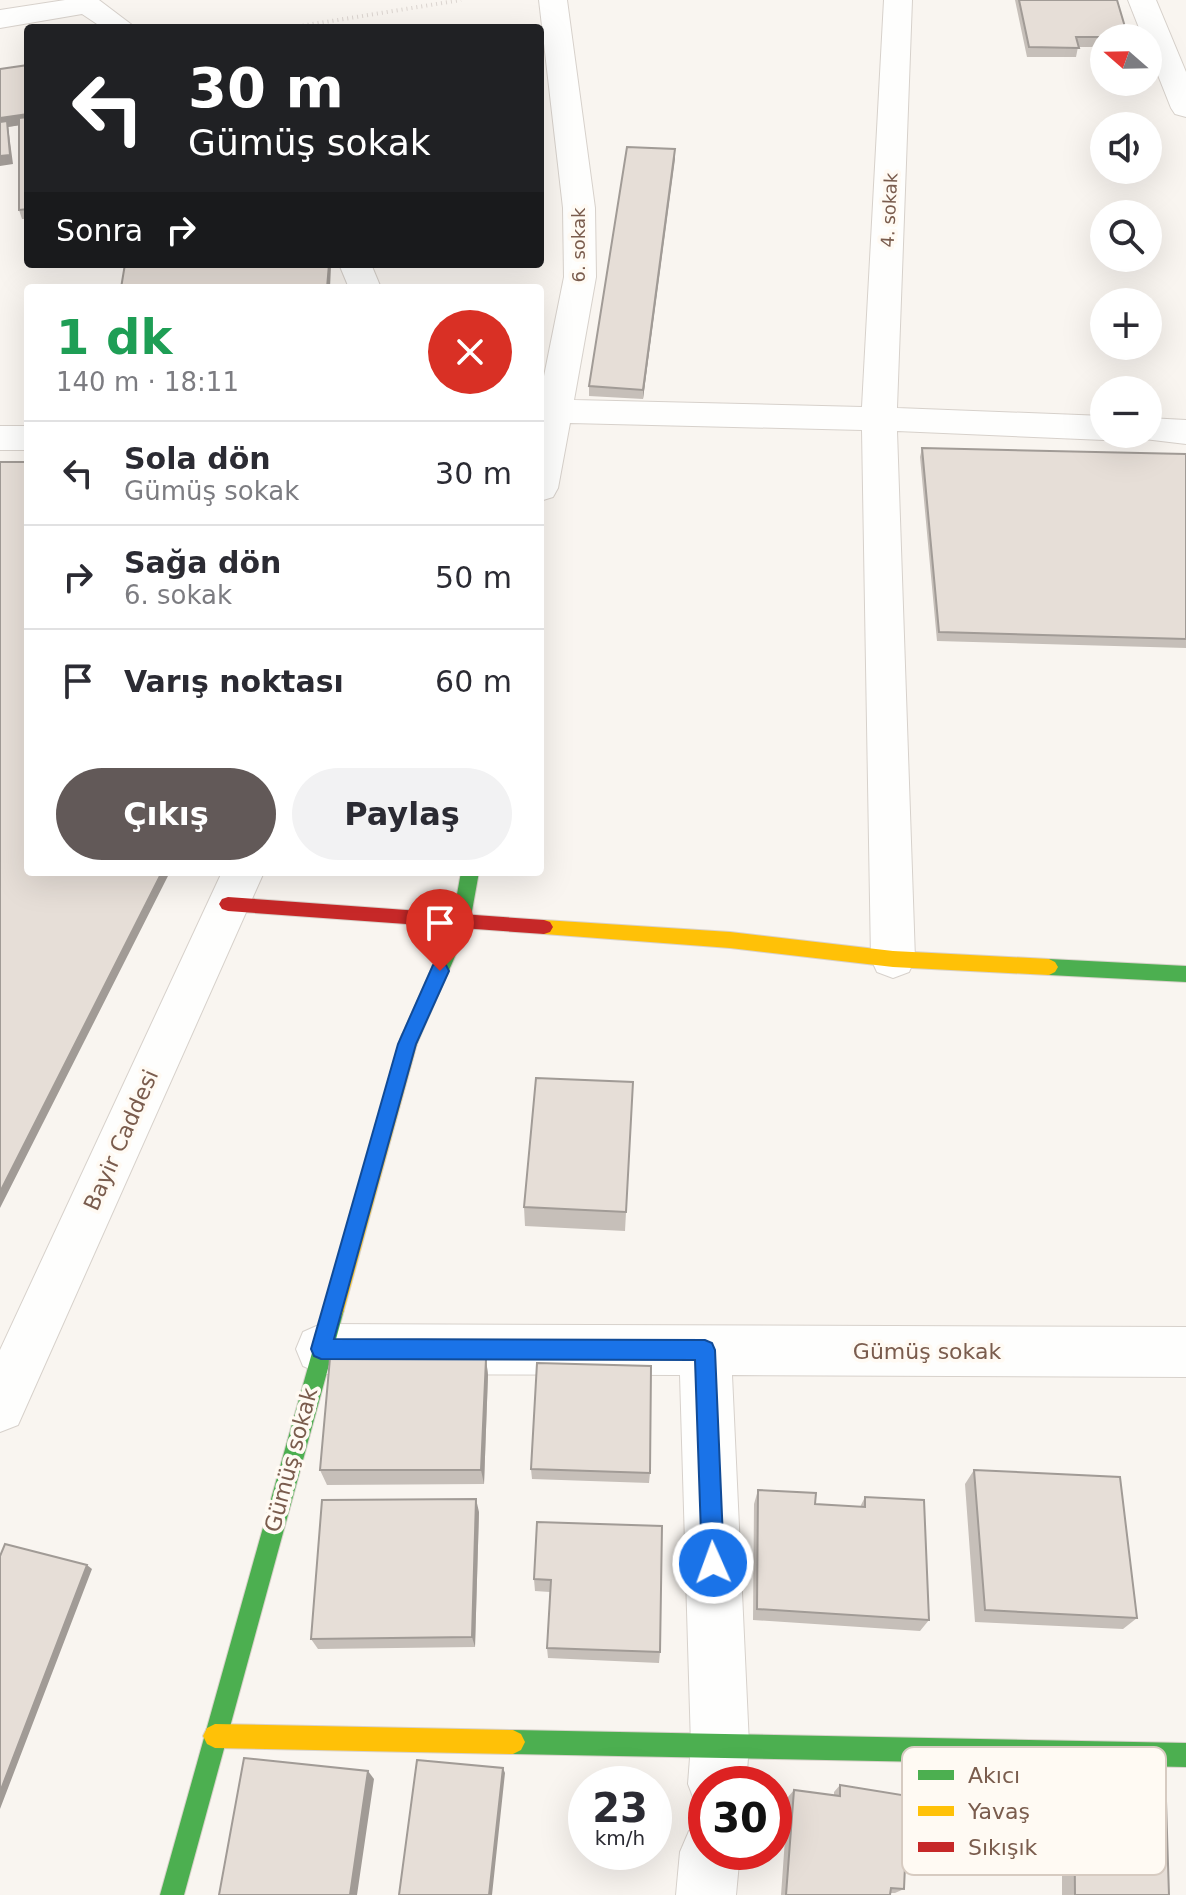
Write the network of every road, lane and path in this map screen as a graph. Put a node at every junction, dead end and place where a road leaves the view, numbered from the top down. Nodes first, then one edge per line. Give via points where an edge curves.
1 (461, 0) edge
2 (553, 0) edge
3 (898, 0) edge
4 (1142, 0) edge
5 (83, 2) edge
6 (0, 19) edge
7 (116, 24) edge
8 (313, 24) edge
9 (1186, 108) edge
10 (547, 411) edge
11 (879, 419) junction
12 (1090, 427) edge
13 (1162, 431) edge
14 (1186, 432) edge
15 (0, 438) edge
16 (24, 438) edge
17 (544, 444) edge
18 (469, 876) edge
19 (236, 888) edge
20 (461, 922) junction
21 (893, 959) junction
22 (1186, 974) edge
23 (321, 1349) junction
24 (705, 1350) junction
25 (1186, 1352) edge
26 (0, 1407) edge
27 (215, 1736) junction
28 (1166, 1755) edge
29 (1186, 1755) edge
30 (902, 1761) edge
31 (718, 1765) edge
32 (708, 1870) edge
33 (172, 1895) edge
34 (706, 1895) edge

1 - 8 path
2 - 10 street, 6. sokak via 579,208 580,277
3 - 11 street, 4. sokak
4 - 9 street
5 - 6 street
5 - 7 street
10 - 11 street
10 - 17 street, 6. sokak
11 - 12 street
11 - 21 street, 4. sokak
13 - 14 street
15 - 16 street
18 - 20 street
19 - 20 street
19 - 26 street, Bayir Caddesi
20 - 21 street via 730,940
20 - 23 street via 407,1044
21 - 22 street
23 - 24 street, Gümüş sokak
23 - 27 street, Gümüş sokak
24 - 25 street, Gümüş sokak
24 - 31 street
27 - 31 street
27 - 33 street, Gümüş sokak
28 - 29 street
30 - 31 street
32 - 34 street

